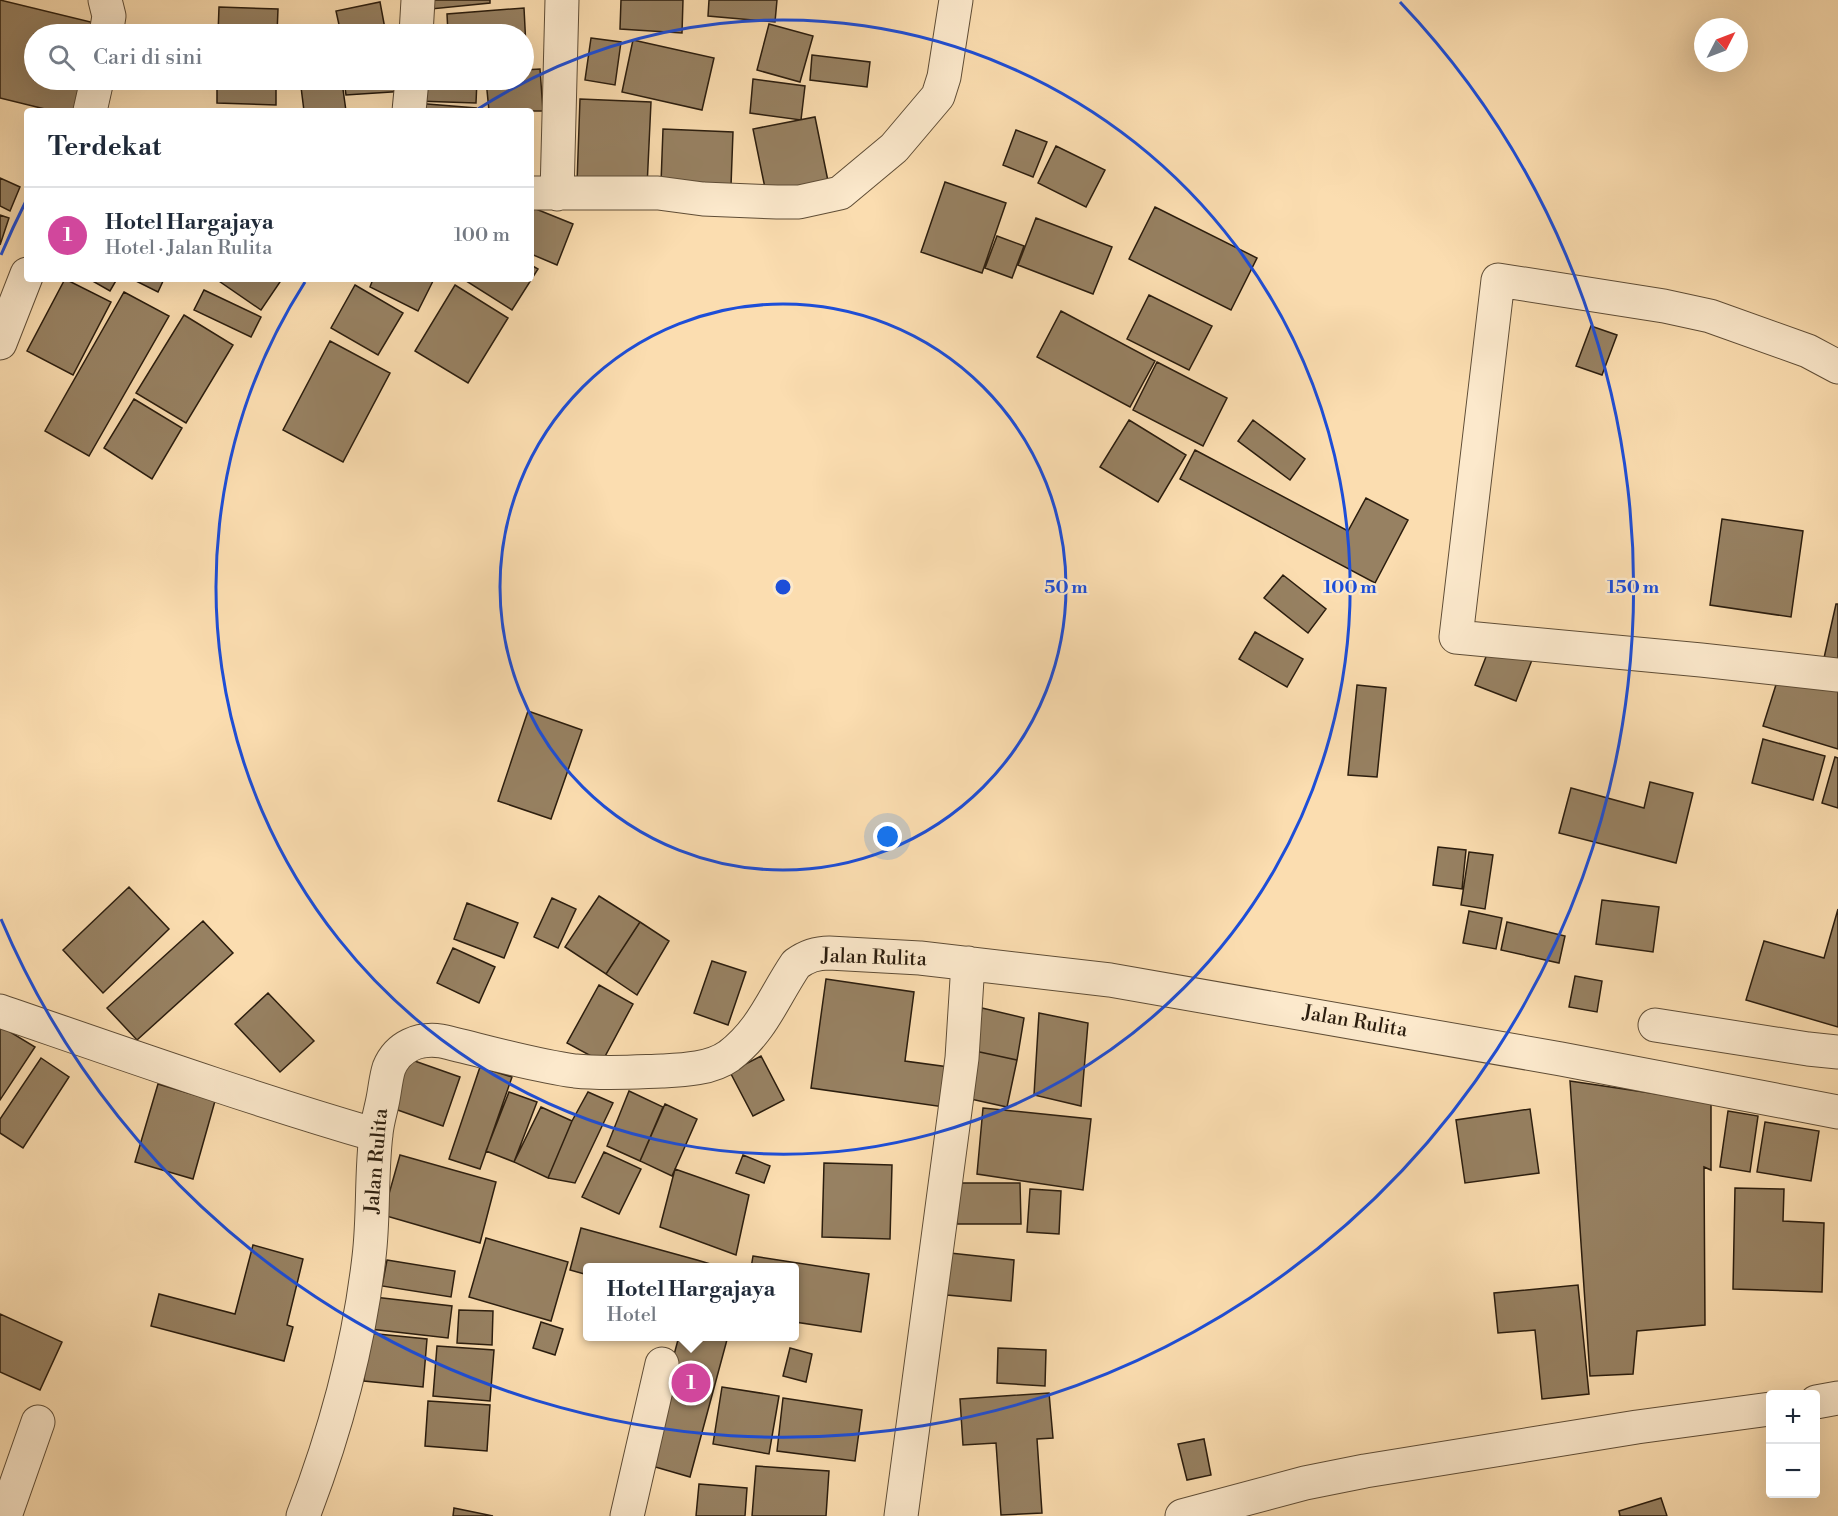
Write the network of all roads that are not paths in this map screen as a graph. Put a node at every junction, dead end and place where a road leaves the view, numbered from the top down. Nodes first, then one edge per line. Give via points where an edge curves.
1 (105, 0) edge
2 (418, 0) edge
3 (562, 0) edge
4 (956, 0) edge
5 (108, 24) edge
6 (417, 24) edge
7 (95, 90) edge
8 (411, 90) edge
9 (91, 108) edge
10 (409, 108) edge
11 (544, 194) edge
12 (24, 282) edge
13 (0, 343) edge
14 (1838, 367) edge
15 (1838, 675) edge
16 (968, 963) junction
17 (0, 1011) edge
18 (1655, 1025) dead end
19 (1838, 1052) edge
20 (1838, 1112) edge
21 (376, 1135) junction
22 (662, 1364) dead end
23 (1838, 1398) edge
24 (1820, 1401) edge
25 (1766, 1409) edge
26 (38, 1422) dead end
27 (4, 1516) edge
28 (303, 1516) edge
29 (627, 1516) edge
30 (902, 1516) edge
31 (1182, 1516) edge

1 - 5 street
2 - 6 street
3 - 11 street
4 - 11 street via 938,96 894,148 840,193 799,202 703,199 658,193
7 - 9 street
8 - 10 street
12 - 13 street
14 - 15 street via 1808,351 1710,316 1498,280 1456,637
16 - 20 street, Jalan Rulita via 1200,995
16 - 21 street, Jalan Rulita via 830,953 805,957 787,977 759,1026 737,1049 713,1064 674,1070 577,1071 441,1041 417,1041 395,1056 389,1069
16 - 30 street via 962,1058
17 - 21 street via 214,1085
18 - 19 street
21 - 28 street, Jalan Rulita via 369,1256 362,1303 336,1416
22 - 29 street
23 - 24 street
25 - 31 street via 1365,1471
26 - 27 street

